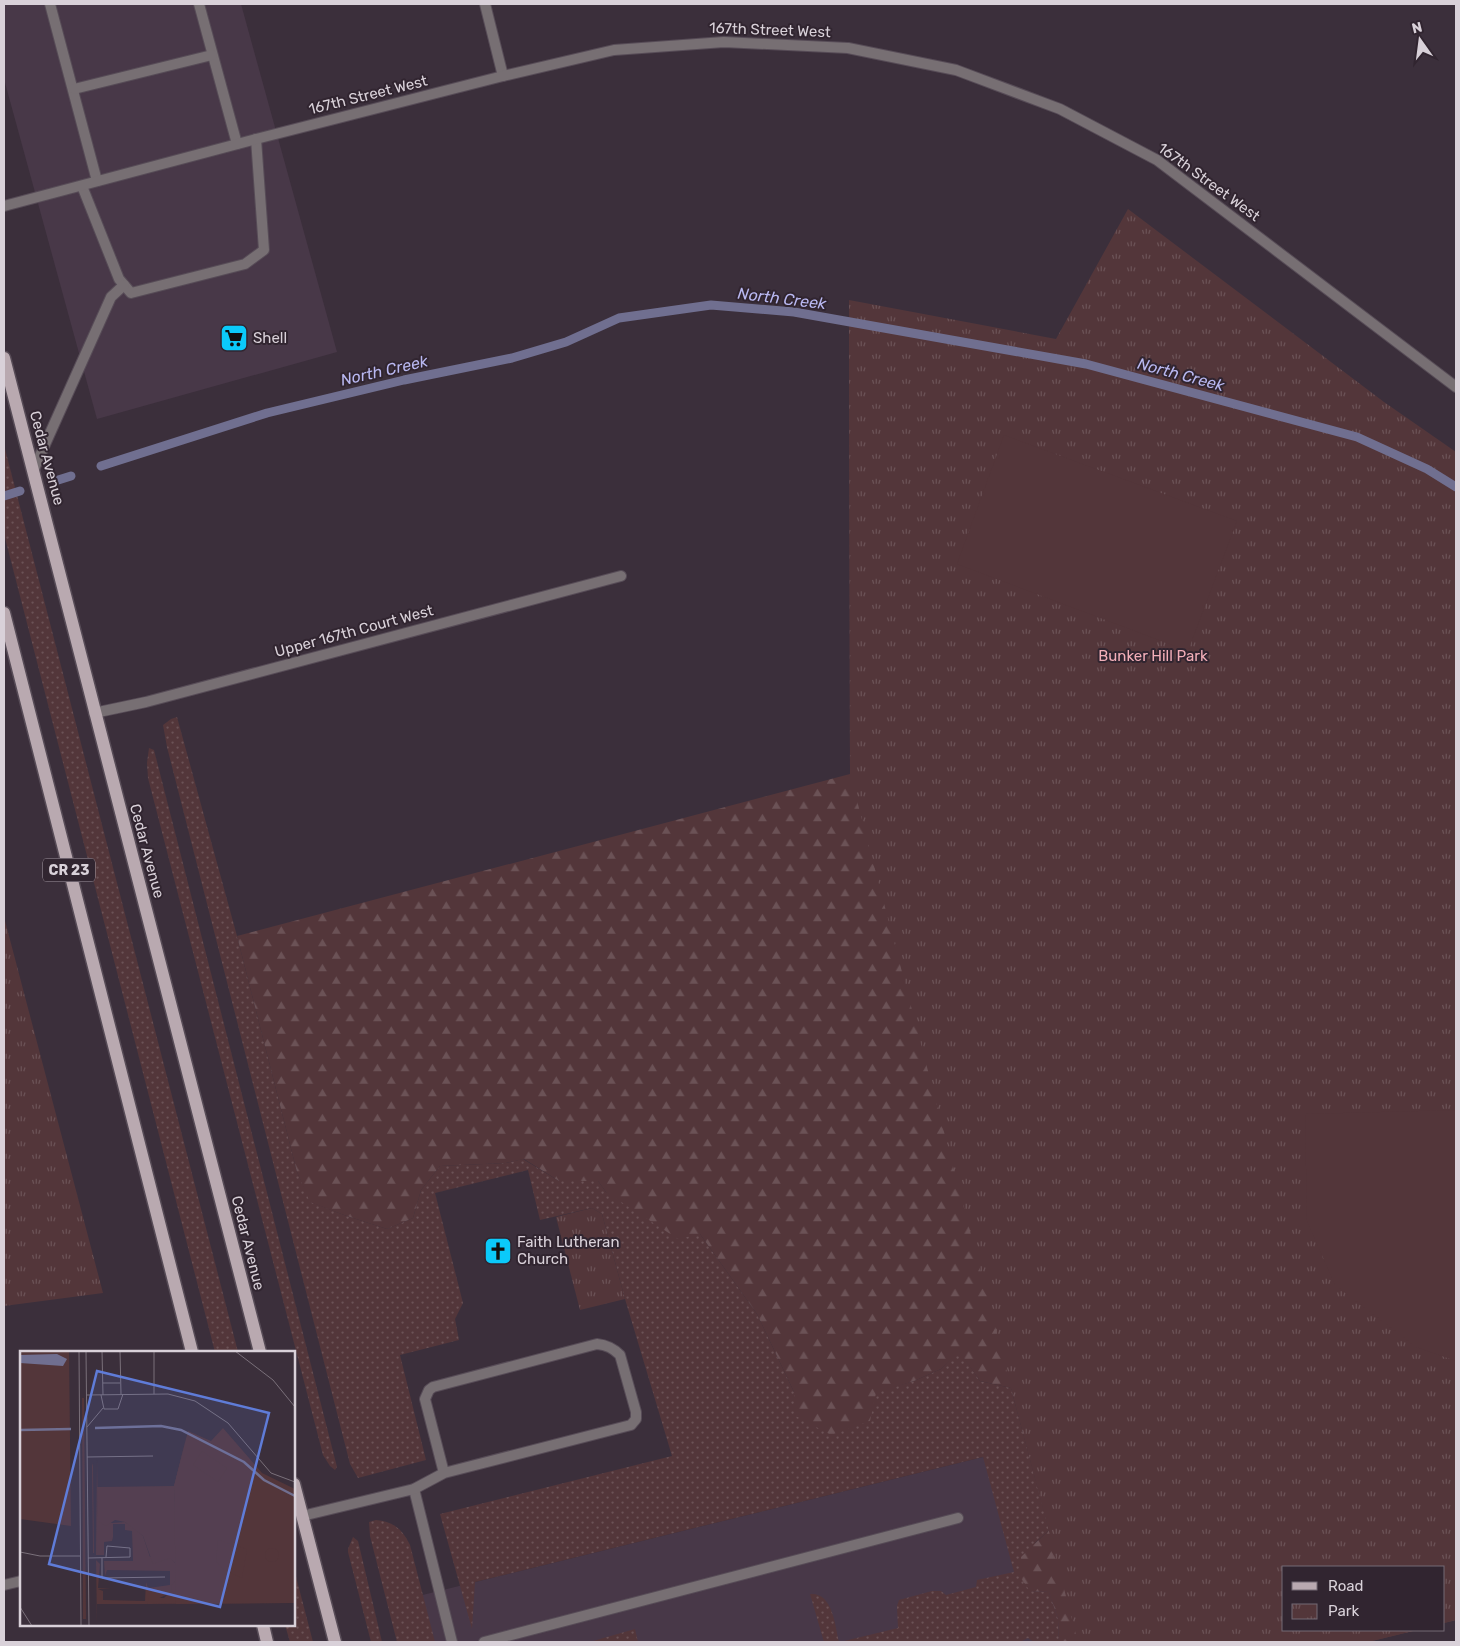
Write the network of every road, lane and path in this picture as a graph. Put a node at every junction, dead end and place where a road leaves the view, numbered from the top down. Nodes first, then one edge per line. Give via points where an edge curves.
1 (50, 4) edge
2 (198, 4) edge
3 (485, 4) edge
4 (212, 55) junction
5 (503, 76) junction
6 (74, 89) junction
7 (256, 139) junction
8 (237, 144) junction
9 (97, 181) junction
10 (82, 186) junction
11 (4, 206) edge
12 (124, 285) junction
13 (4, 358) edge
14 (1456, 387) edge
15 (34, 469) junction
16 (621, 576) dead end
17 (4, 613) edge
18 (94, 713) junction
19 (192, 1351) edge
20 (260, 1351) edge
21 (444, 1472) junction
22 (295, 1488) edge
23 (414, 1488) junction
24 (302, 1516) junction
25 (958, 1518) dead end
26 (20, 1581) edge
27 (4, 1585) edge
28 (263, 1626) edge
29 (268, 1642) edge
30 (335, 1642) edge
31 (452, 1642) edge
32 (484, 1642) edge

1 - 6 street
2 - 4 street
3 - 5 street
4 - 6 street
4 - 8 street
5 - 7 street, 167th Street West
5 - 14 street, 167th Street West via 614,50 724,42 848,48 956,70 1060,109 1157,160
6 - 9 street
7 - 8 street, 167th Street West
7 - 12 street via 264,250 245,264 131,293
8 - 9 street, 167th Street West
9 - 10 street, 167th Street West
10 - 11 street, 167th Street West
10 - 12 street via 118,279
12 - 15 street via 111,297
13 - 15 main road, Cedar Avenue
15 - 18 main road, Cedar Avenue
16 - 18 street, Upper 167th Court West
17 - 19 main road, CR 23
18 - 20 main road, Cedar Avenue
21 - 21 street via 631,1425 636,1419 636,1412 620,1355 606,1345 597,1344 433,1387 425,1399
21 - 23 street
22 - 24 main road
23 - 24 street
23 - 31 street
24 - 30 main road
25 - 32 street
26 - 27 street
28 - 29 main road

